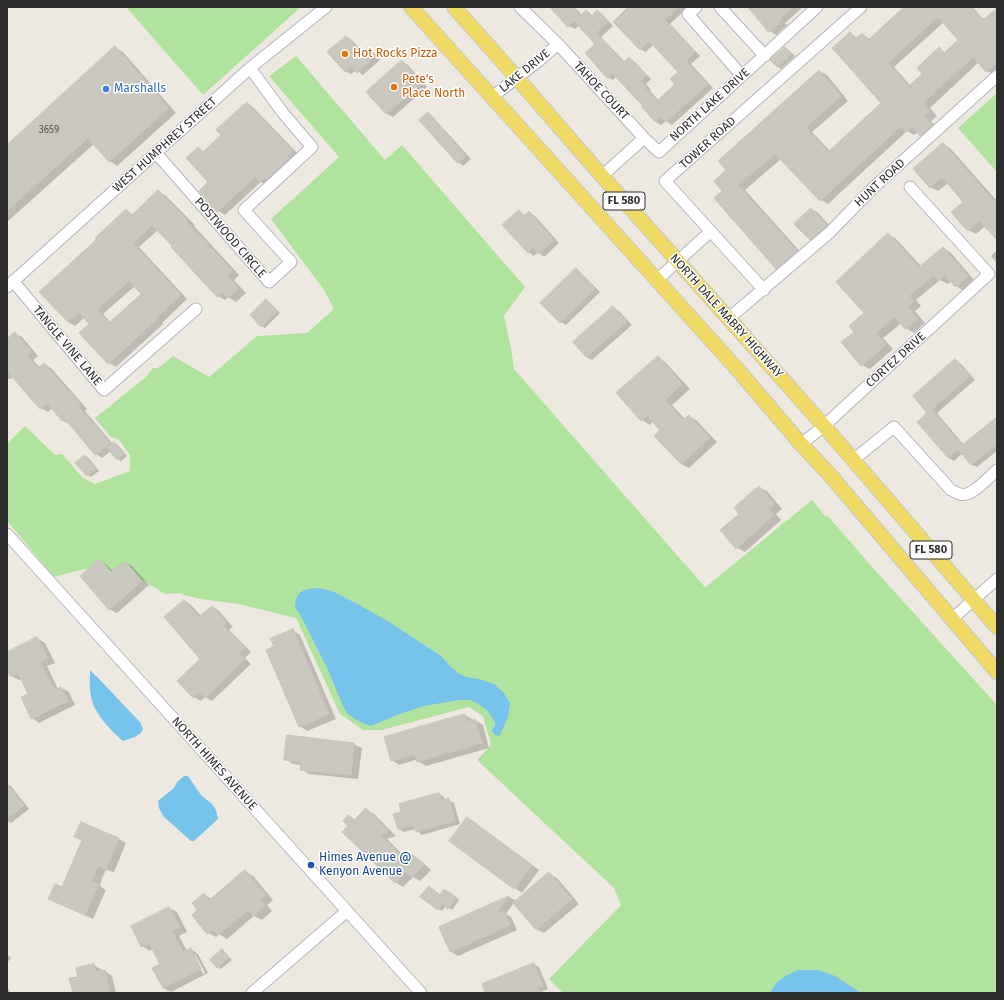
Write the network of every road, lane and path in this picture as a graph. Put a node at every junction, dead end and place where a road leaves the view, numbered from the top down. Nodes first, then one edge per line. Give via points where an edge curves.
1 (326, 7) edge
2 (412, 7) edge
3 (454, 7) edge
4 (520, 7) edge
5 (696, 7) edge
6 (720, 7) edge
7 (817, 7) edge
8 (861, 7) edge
9 (558, 44) junction
10 (765, 56) junction
11 (250, 68) junction
12 (742, 76) junction
13 (997, 76) edge
14 (517, 78) junction
15 (492, 98) junction
16 (644, 138) junction
17 (156, 153) junction
18 (602, 176) junction
19 (910, 186) dead end
20 (711, 231) junction
21 (678, 261) junction
22 (657, 280) junction
23 (10, 284) edge
24 (764, 290) junction
25 (196, 308) dead end
26 (728, 319) junction
27 (824, 426) junction
28 (801, 444) junction
29 (853, 460) junction
30 (997, 470) edge
31 (7, 534) edge
32 (997, 579) edge
33 (973, 600) junction
34 (952, 619) junction
35 (997, 627) edge
36 (997, 672) edge
37 (347, 911) junction
38 (252, 993) edge
39 (421, 993) edge

1 - 11 street, WEST HUMPHREY STREET
2 - 15 main road, FL 580
3 - 14 main road, NORTH DALE MABRY HIGHWAY / FL 580
4 - 9 street, TAHOE COURT
5 - 12 street via 688,14
6 - 10 street
7 - 10 street, NORTH LAKE DRIVE
8 - 20 street, TOWER ROAD via 665,181
9 - 14 street, LAKE DRIVE
9 - 16 street, TAHOE COURT
10 - 12 street, NORTH LAKE DRIVE
11 - 17 street, WEST HUMPHREY STREET
11 - 17 street, POSTWOOD CIRCLE via 312,147 244,210 291,262 269,282
12 - 16 street, NORTH LAKE DRIVE via 659,152
13 - 24 street, HUNT ROAD via 874,187 830,233
14 - 15 street, LAKE DRIVE
14 - 18 main road, NORTH DALE MABRY HIGHWAY / FL 580
15 - 22 main road, FL 580
16 - 18 street
17 - 23 street, WEST HUMPHREY STREET
18 - 21 main road, NORTH DALE MABRY HIGHWAY / FL 580
19 - 27 street, CORTEZ DRIVE via 989,274
20 - 21 street
20 - 24 street, TOWER ROAD
21 - 22 street
21 - 26 main road, NORTH DALE MABRY HIGHWAY / FL 580
22 - 28 main road, FL 580
23 - 25 street, TANGLE VINE LANE via 104,390
24 - 26 street, HUNT ROAD
26 - 27 main road, NORTH DALE MABRY HIGHWAY / FL 580
27 - 28 street, CORTEZ DRIVE
27 - 29 main road, NORTH DALE MABRY HIGHWAY / FL 580
28 - 34 main road, FL 580
29 - 30 street via 894,427 951,490 959,494 974,491
29 - 33 main road, NORTH DALE MABRY HIGHWAY / FL 580
31 - 37 street, NORTH HIMES AVENUE
32 - 33 street
33 - 34 street
33 - 35 main road, NORTH DALE MABRY HIGHWAY / FL 580
34 - 36 main road, FL 580
37 - 38 street
37 - 39 street, NORTH HIMES AVENUE

